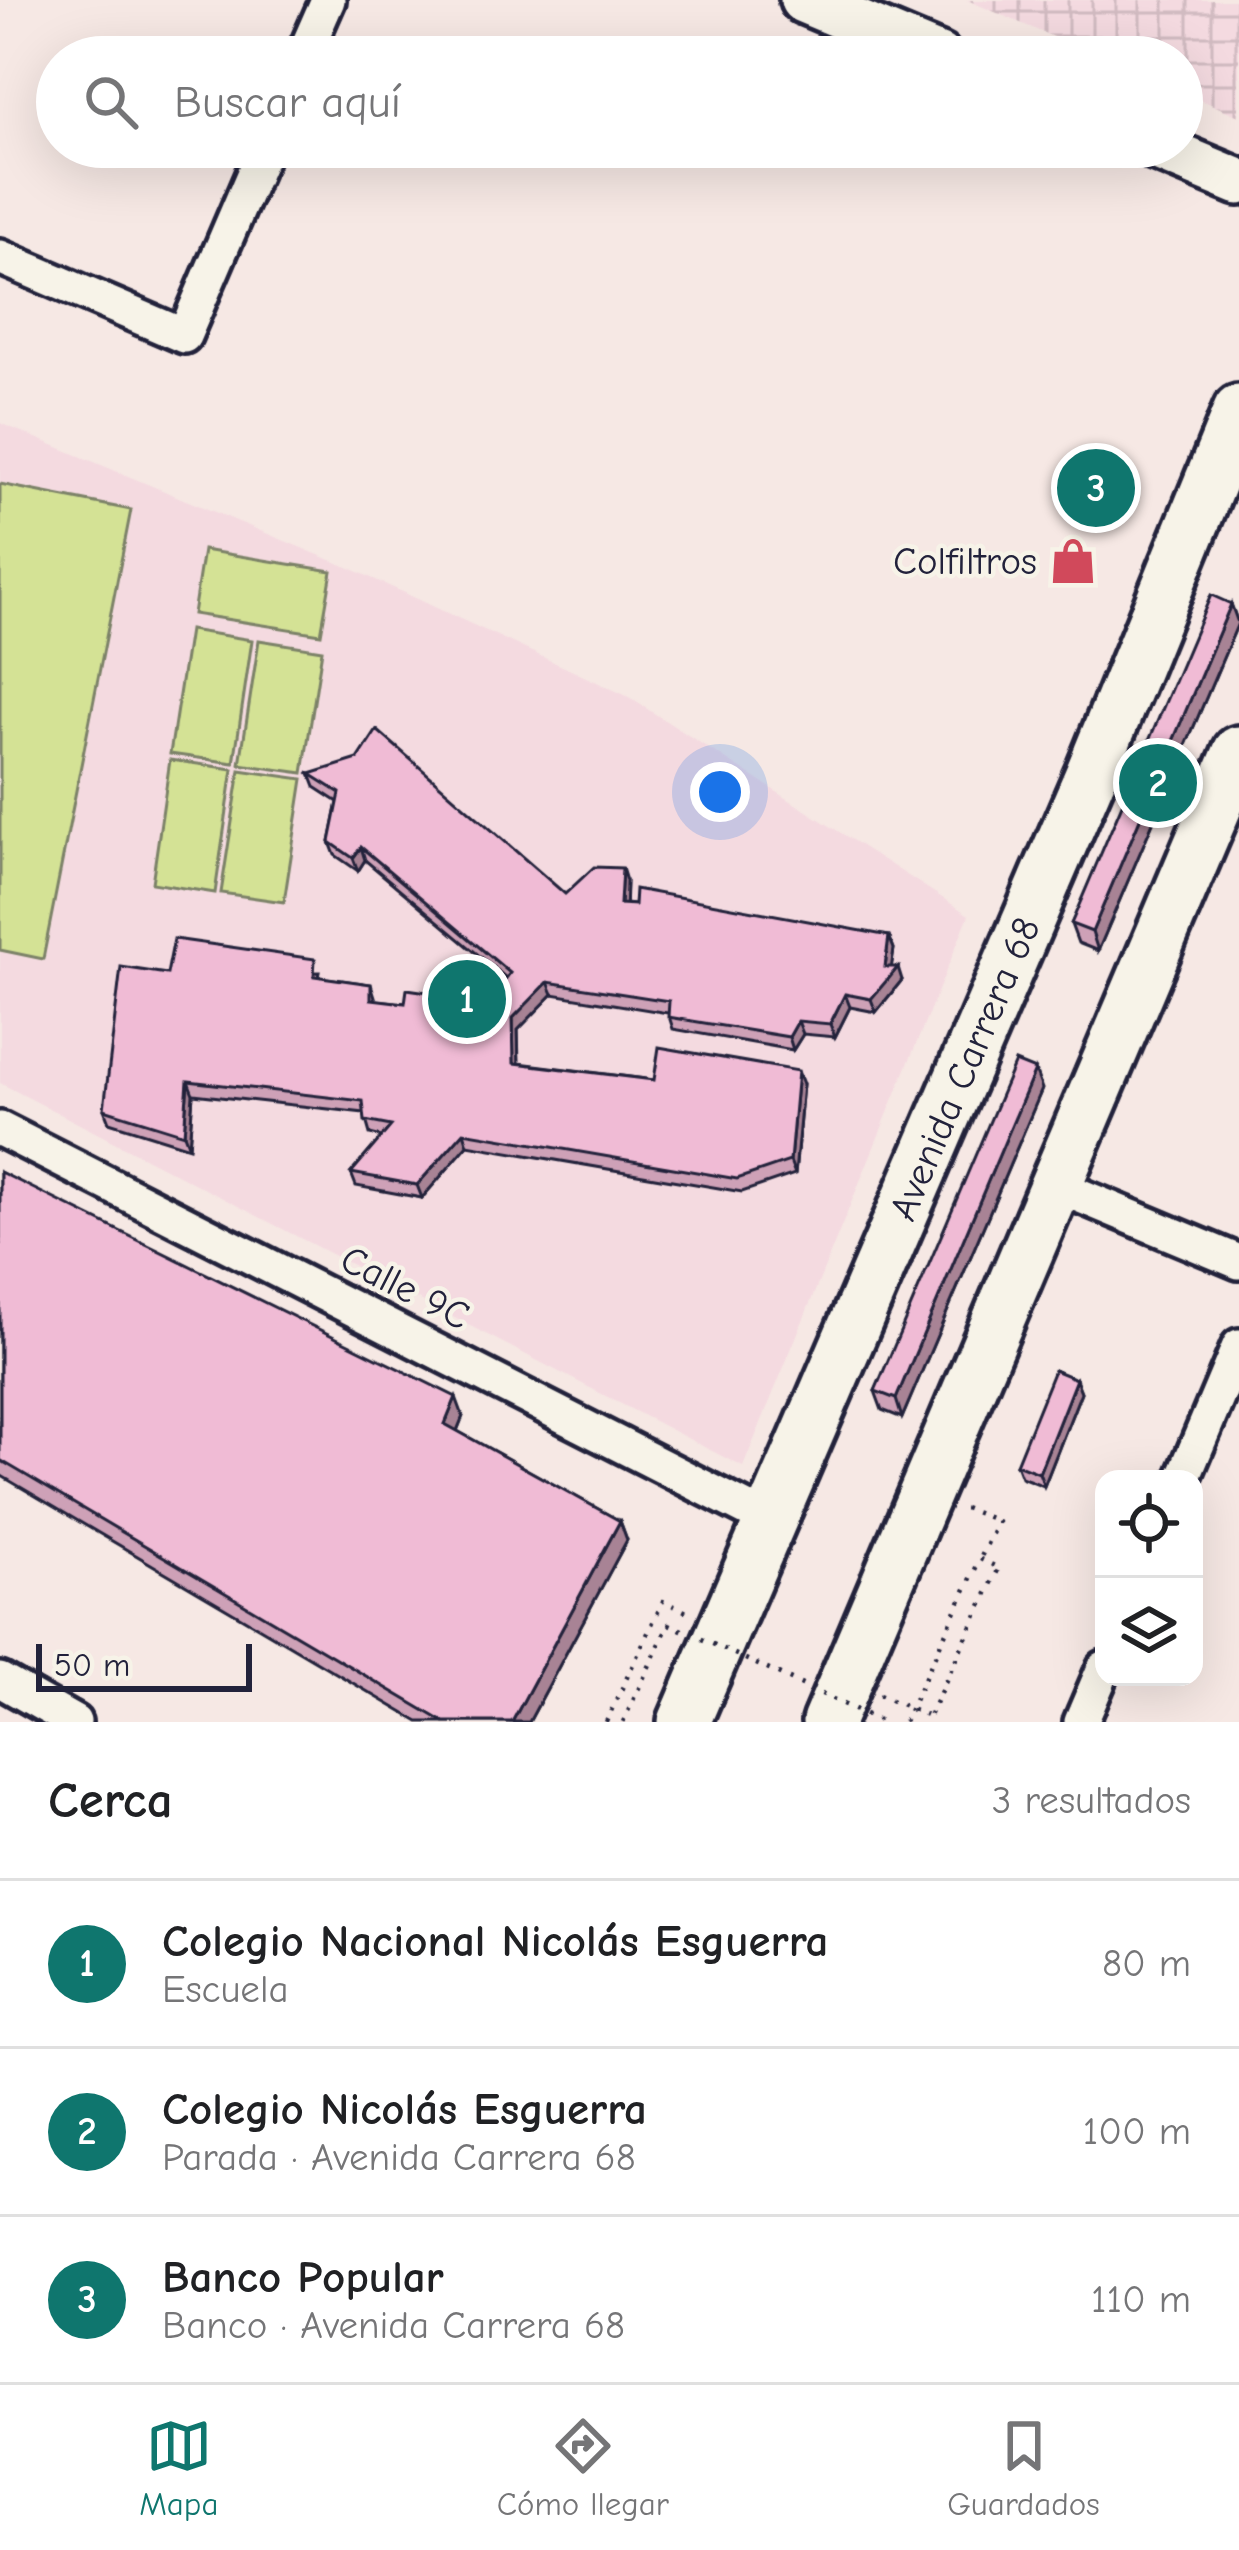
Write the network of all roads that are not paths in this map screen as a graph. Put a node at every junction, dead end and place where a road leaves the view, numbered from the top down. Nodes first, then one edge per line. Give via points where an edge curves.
1 (328, 0) edge
2 (803, 0) edge
3 (313, 36) edge
4 (889, 36) edge
5 (1203, 167) edge
6 (256, 168) edge
7 (1239, 182) edge
8 (0, 257) edge
9 (1239, 411) edge
10 (1239, 752) edge
11 (0, 1129) edge
12 (1057, 1186) junction
13 (1239, 1262) edge
14 (1239, 1346) edge
15 (1187, 1470) edge
16 (772, 1522) junction
17 (0, 1680) edge
18 (1097, 1686) edge
19 (74, 1722) edge
20 (684, 1722) edge
21 (828, 1722) edge
22 (1082, 1722) edge

1 - 3 street
2 - 4 street
5 - 7 street
6 - 8 street via 184,336
9 - 16 main road, Avenida Carrera 68
10 - 12 main road
11 - 16 street, Calle 9C
12 - 13 street
12 - 21 main road
14 - 15 street
16 - 20 main road, Avenida Carrera 68
17 - 19 street
18 - 22 street

